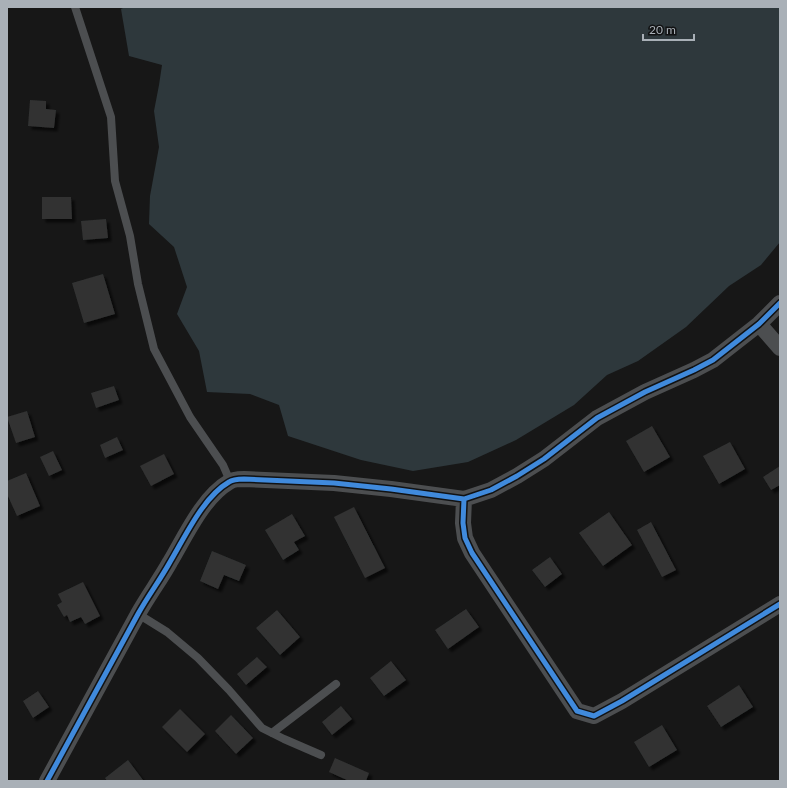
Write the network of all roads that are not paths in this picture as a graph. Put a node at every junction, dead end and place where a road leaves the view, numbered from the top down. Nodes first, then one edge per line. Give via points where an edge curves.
1 (75, 7) edge
2 (780, 303) edge
3 (759, 324) junction
4 (780, 348) edge
5 (230, 481) junction
6 (464, 500) junction
7 (780, 604) edge
8 (138, 614) junction
9 (336, 684) dead end
10 (272, 733) junction
11 (321, 755) dead end
12 (47, 781) edge

1 - 5 lane via 111,117 115,181 130,236 138,284 154,349 190,417 223,466
2 - 3 street
3 - 4 street
3 - 6 street via 713,360 597,418 544,459 517,476 491,490
5 - 6 street via 244,479 334,483
5 - 8 street via 218,490 198,514
6 - 7 street via 465,538 472,553 577,711 594,716
8 - 10 lane via 167,632 198,658 262,728
8 - 12 street
9 - 10 lane
10 - 11 lane

